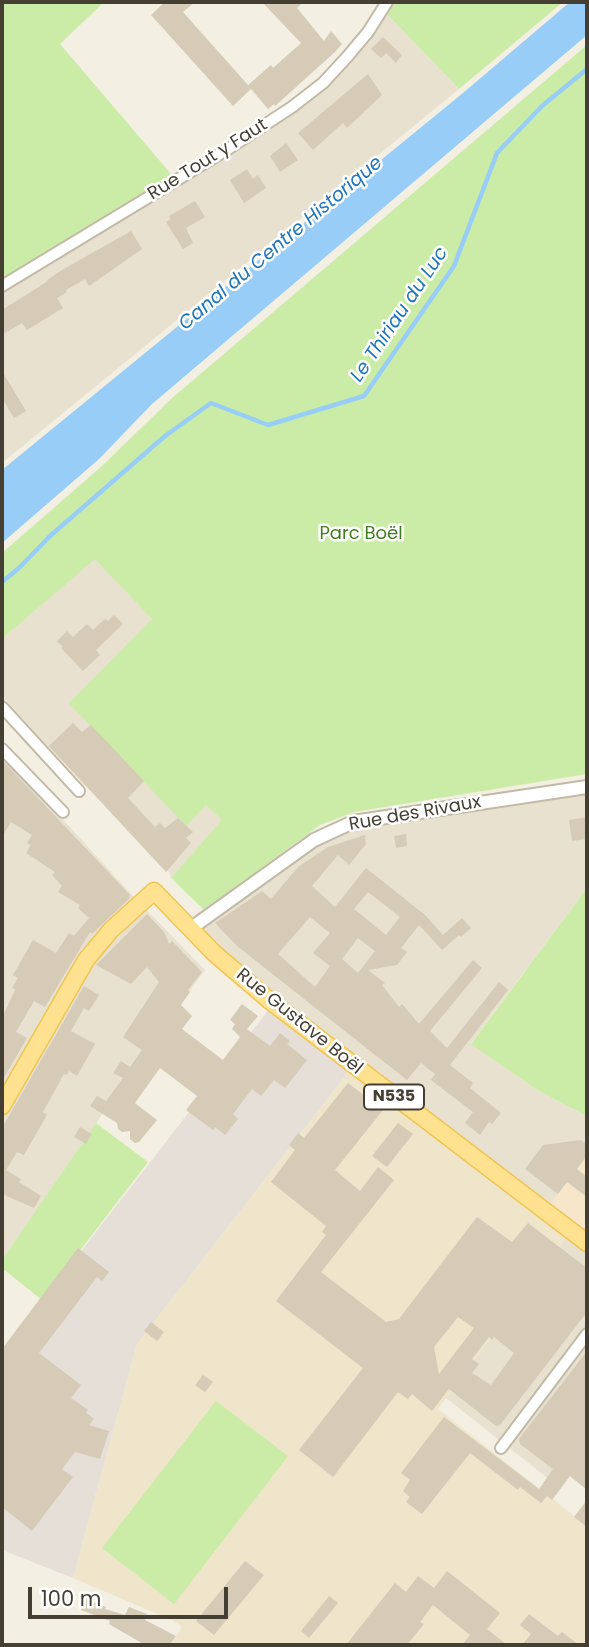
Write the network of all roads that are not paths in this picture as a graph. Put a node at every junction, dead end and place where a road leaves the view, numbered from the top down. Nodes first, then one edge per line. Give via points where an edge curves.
1 (387, 2) edge
2 (2, 286) edge
3 (2, 707) edge
4 (2, 749) edge
5 (587, 787) edge
6 (79, 792) dead end
7 (63, 812) dead end
8 (190, 929) junction
9 (2, 1106) edge
10 (587, 1243) edge
11 (587, 1334) edge
12 (501, 1448) dead end

1 - 2 street, Rue Tout y Faut via 347,57 292,107
3 - 6 street
4 - 7 street
5 - 8 street, Rue des Rivaux via 352,822 314,840
8 - 9 main road, Rue Gustave Boël / N535 via 154,891 111,930 86,960
8 - 10 main road, Rue Gustave Boël / N535 via 270,1001
11 - 12 street

